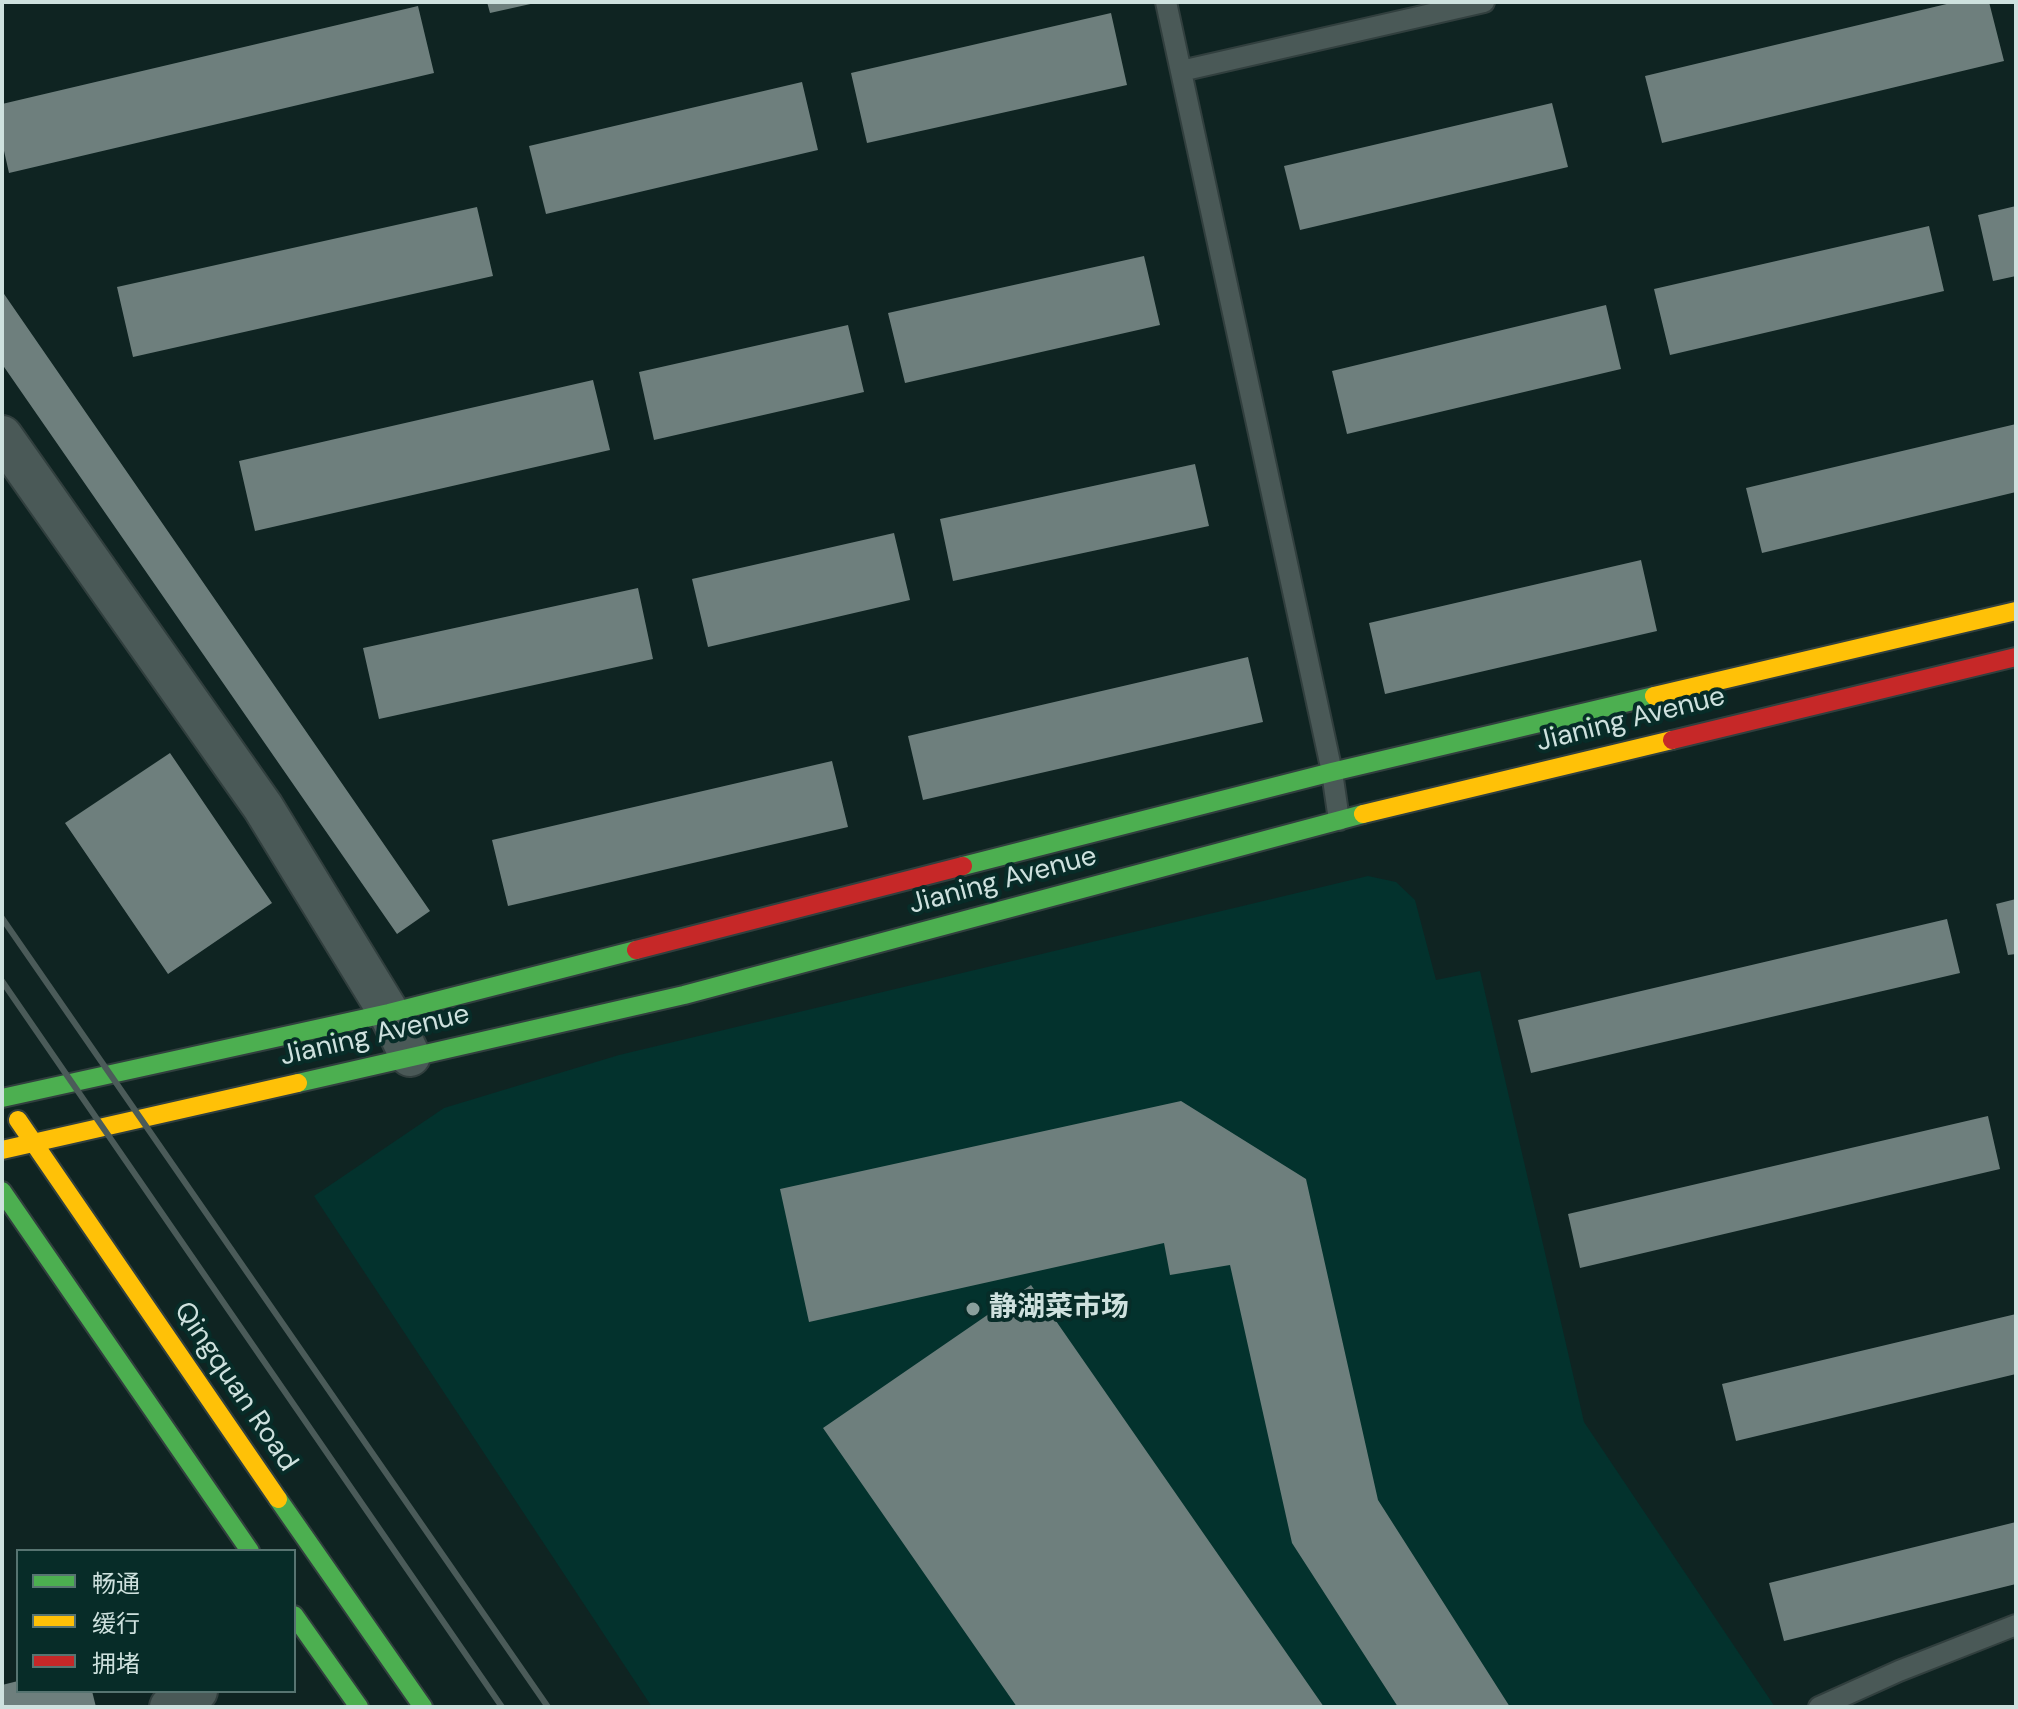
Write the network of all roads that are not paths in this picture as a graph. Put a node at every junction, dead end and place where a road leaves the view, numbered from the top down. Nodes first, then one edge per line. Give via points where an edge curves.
1 (1166, 2) edge
2 (1484, 2) edge
3 (1181, 71) junction
4 (2, 436) edge
5 (2016, 611) edge
6 (2016, 657) edge
7 (1332, 772) junction
8 (1339, 820) junction
9 (389, 1013) junction
10 (410, 1056) junction
11 (2, 1098) edge
12 (34, 1142) junction
13 (2, 1150) edge
14 (2, 1191) edge
15 (249, 1549) edge
16 (350, 1604) junction
17 (2016, 1625) edge
18 (297, 1627) edge
19 (194, 1693) edge
20 (170, 1707) edge
21 (359, 1707) edge
22 (423, 1707) edge
23 (1819, 1707) edge

1 - 3 lane
2 - 3 lane
3 - 7 lane
4 - 9 street via 263,807
5 - 7 main road, Jianing Avenue
6 - 8 main road, Jianing Avenue
7 - 8 lane
7 - 9 main road, Jianing Avenue
8 - 10 main road, Jianing Avenue via 684,995
9 - 10 street
9 - 11 main road, Jianing Avenue
10 - 12 main road, Jianing Avenue
11 - 12 main road, Qingquan Road
12 - 13 main road, Jianing Avenue
12 - 16 main road, Qingquan Road
14 - 15 main road
16 - 18 street
16 - 22 main road, Qingquan Road
17 - 23 lane
18 - 21 main road
19 - 20 street

